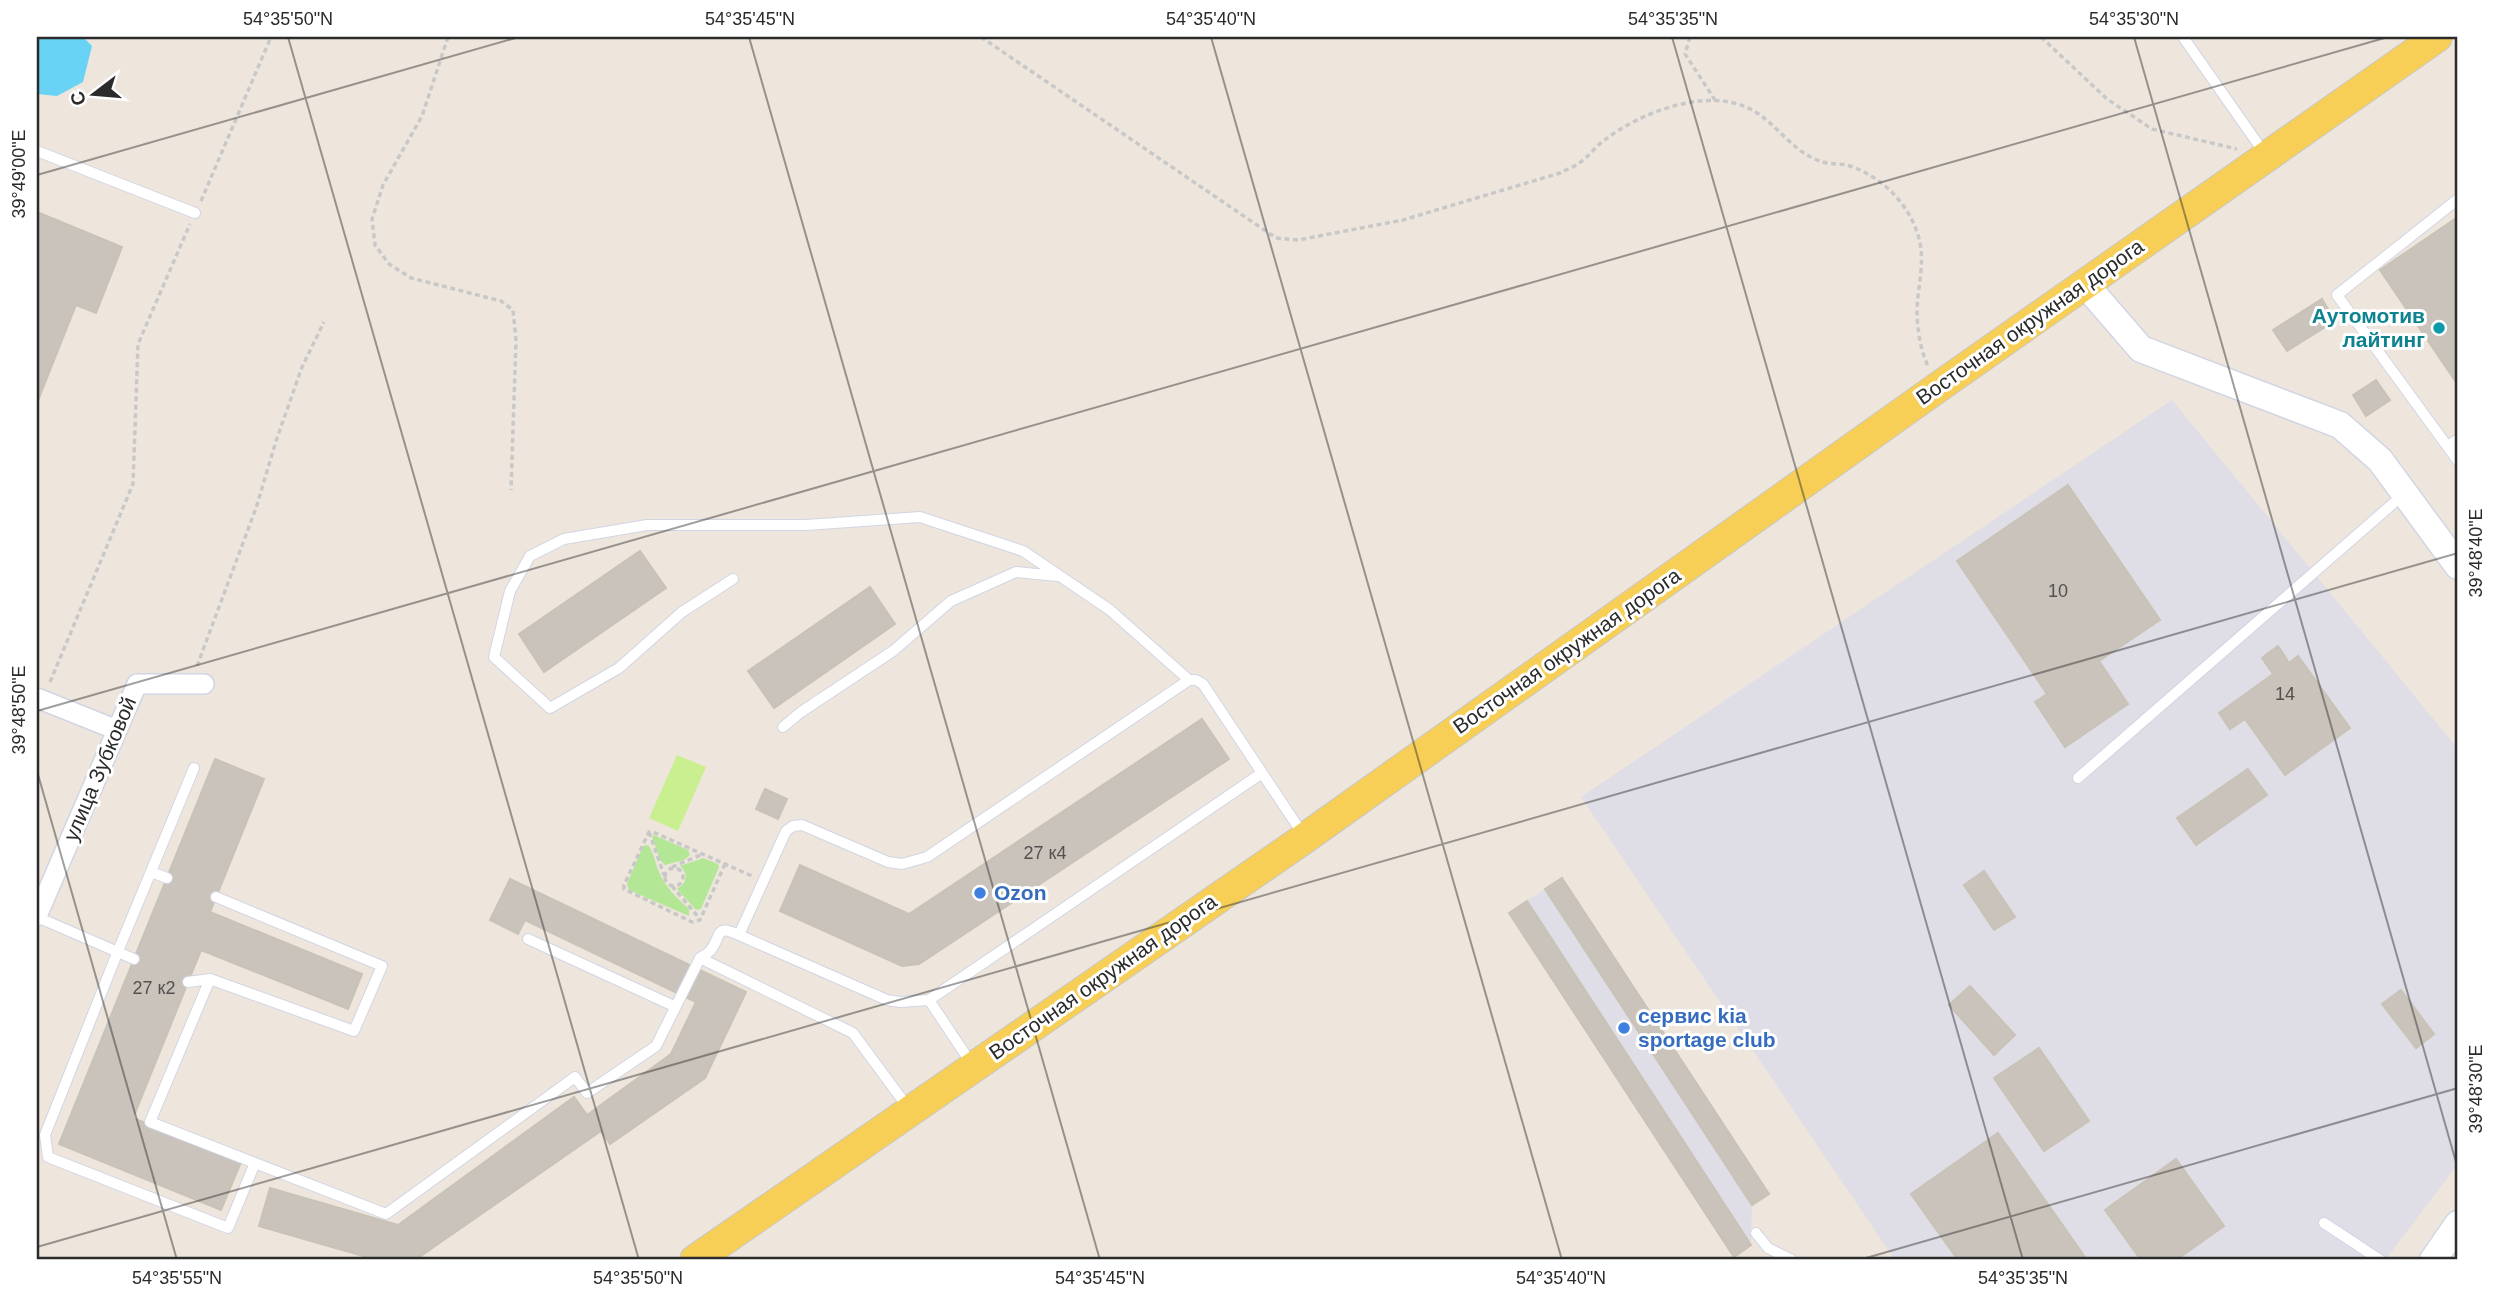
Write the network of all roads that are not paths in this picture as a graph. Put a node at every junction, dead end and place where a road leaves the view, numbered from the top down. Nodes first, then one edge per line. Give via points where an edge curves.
1 (2183, 37) edge
2 (2437, 37) edge
3 (37, 151) edge
4 (2267, 156) junction
5 (2458, 199) edge
6 (195, 213) road end
7 (2084, 283) junction
8 (2458, 439) edge
9 (2448, 446) junction
10 (2458, 461) edge
11 (2405, 494) junction
12 (2458, 566) edge
13 (1061, 576) junction
14 (733, 579) dead end
15 (1189, 680) junction
16 (197, 684) road end
17 (40, 699) edge
18 (783, 727) dead end
19 (117, 730) junction
20 (194, 768) dead end
21 (1262, 773) junction
22 (2078, 778) dead end
23 (1305, 838) junction
24 (151, 872) junction
25 (167, 878) dead end
26 (216, 897) dead end
27 (37, 916) edge
28 (739, 935) junction
29 (528, 939) dead end
30 (118, 951) junction
31 (700, 958) junction
32 (134, 959) dead end
33 (210, 979) junction
34 (188, 982) dead end
35 (929, 1000) junction
36 (676, 1007) junction
37 (973, 1066) junction
38 (910, 1111) junction
39 (41, 1134) edge
40 (255, 1163) junction
41 (2324, 1223) dead end
42 (2458, 1224) edge
43 (1756, 1233) dead end
44 (695, 1260) edge
45 (1791, 1260) edge
46 (2381, 1260) edge
47 (2433, 1260) edge

1 - 4 lane
2 - 4 main road, Восточная окружная дорога
3 - 6 lane
4 - 7 main road, Восточная окружная дорога
5 - 9 lane via 2337,295
7 - 11 street via 2141,349 2340,425 2380,460
7 - 23 main road, Восточная окружная дорога
8 - 9 lane
9 - 10 lane
11 - 12 street
11 - 22 lane
13 - 14 lane via 1023,551 920,517 806,525 647,525 564,539 530,556 510,591 494,657 550,708 619,668 682,611
13 - 15 lane via 1110,610
13 - 18 lane via 1016,572 951,601 893,651
15 - 21 lane via 1203,684
15 - 28 lane via 927,857 902,864 888,862 802,825 793,826 786,831
16 - 19 street, улица Зубковой via 137,684
17 - 19 street
19 - 27 street, улица Зубковой
20 - 24 lane
21 - 23 lane
21 - 35 lane
23 - 37 main road, Восточная окружная дорога
24 - 25 lane
24 - 30 lane
26 - 33 lane via 382,966 354,1031
27 - 30 lane
28 - 31 lane via 723,930
28 - 35 lane via 887,1000
29 - 36 lane
30 - 32 lane
30 - 39 lane
31 - 36 lane
31 - 38 lane via 853,1033
33 - 34 lane
33 - 40 lane via 150,1122
35 - 37 lane
36 - 40 lane via 656,1046 587,1093 575,1077 386,1214
37 - 38 main road, Восточная окружная дорога
38 - 44 main road, Восточная окружная дорога
39 - 40 lane via 48,1157 228,1227
41 - 46 lane
42 - 47 street
43 - 45 lane via 1768,1248

